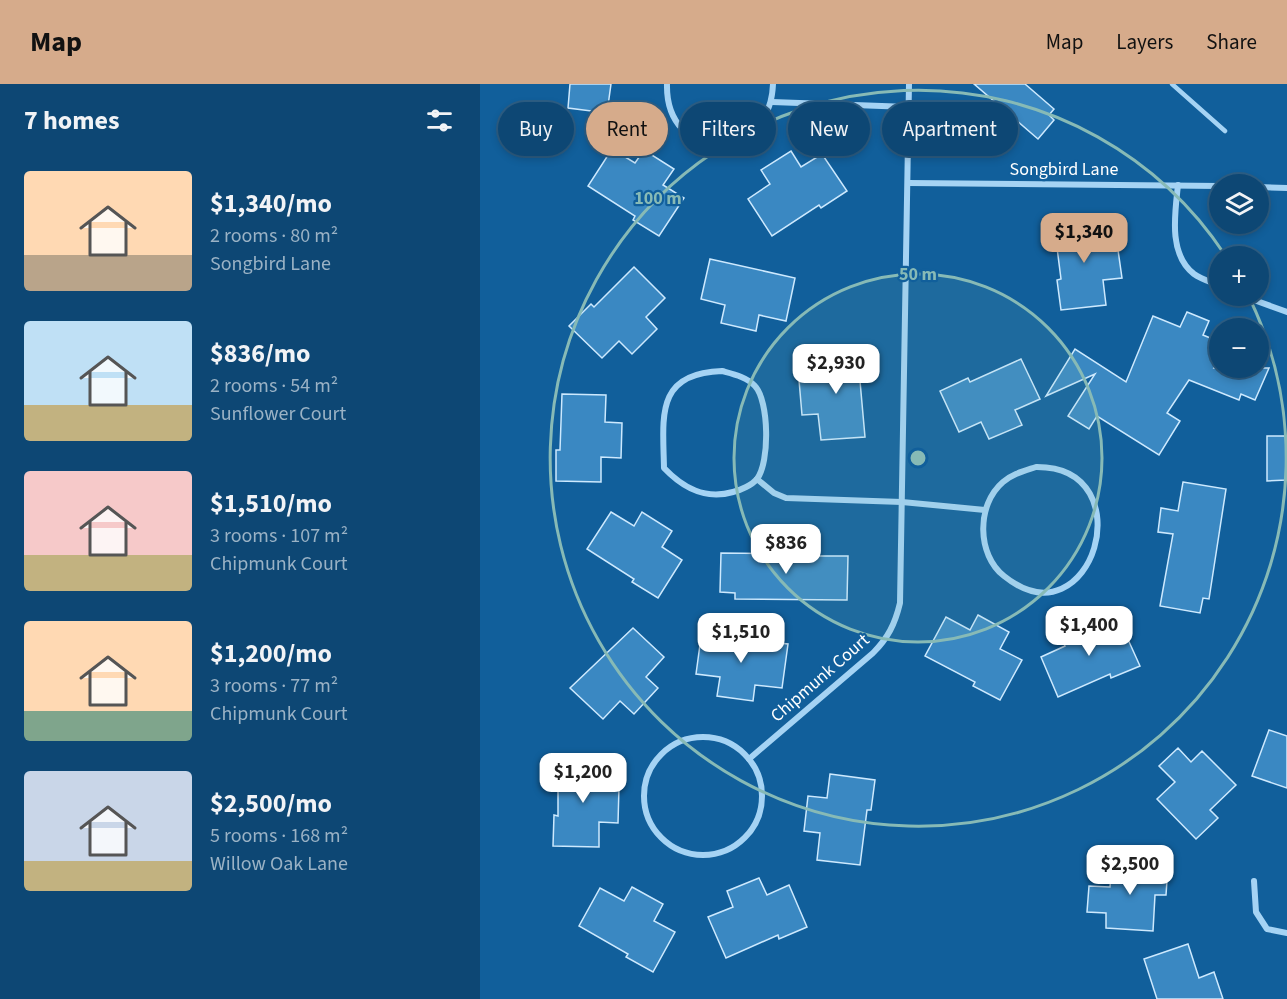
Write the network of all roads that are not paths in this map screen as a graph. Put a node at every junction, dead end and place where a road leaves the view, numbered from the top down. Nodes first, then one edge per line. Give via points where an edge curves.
1 (667, 84) edge
2 (773, 84) edge
3 (909, 84) edge
4 (1172, 84) edge
5 (772, 102) edge
6 (776, 102) edge
7 (909, 102) edge
8 (882, 106) edge
9 (680, 126) edge
10 (1225, 131) dead end
11 (908, 156) edge
12 (908, 183) junction
13 (1178, 185) junction
14 (1209, 186) edge
15 (1269, 187) edge
16 (1287, 188) edge
17 (1209, 281) edge
18 (1269, 305) edge
19 (1287, 312) edge
20 (757, 479) junction
21 (902, 502) junction
22 (985, 510) junction
23 (748, 759) junction
24 (1254, 881) dead end
25 (1287, 933) edge

1 - 9 street via 670,110
2 - 5 street
3 - 7 street, Chipmunk Court
4 - 10 lane
6 - 8 street
11 - 12 street, Chipmunk Court
12 - 13 street, Songbird Lane
12 - 21 street, Chipmunk Court
13 - 14 street, Songbird Lane
13 - 17 street via 1174,221 1177,246 1184,265
15 - 16 street
18 - 19 street
20 - 20 street via 766,442 764,400 755,385 722,371 687,378 669,394 663,425 664,468 676,481 708,495 742,489
20 - 21 street via 786,498
21 - 22 street
21 - 23 street, Chipmunk Court via 900,603 887,640
22 - 22 street via 983,539 989,558 1013,584 1052,592 1069,587 1090,562 1097,526 1096,507 1082,482 1069,472 1035,467 1017,473 1001,483
23 - 23 street via 725,742 696,738 677,743 661,754 644,789 645,808 664,841 679,851 714,855 744,838 755,825 762,791 758,774
24 - 25 street via 1256,912 1267,929

